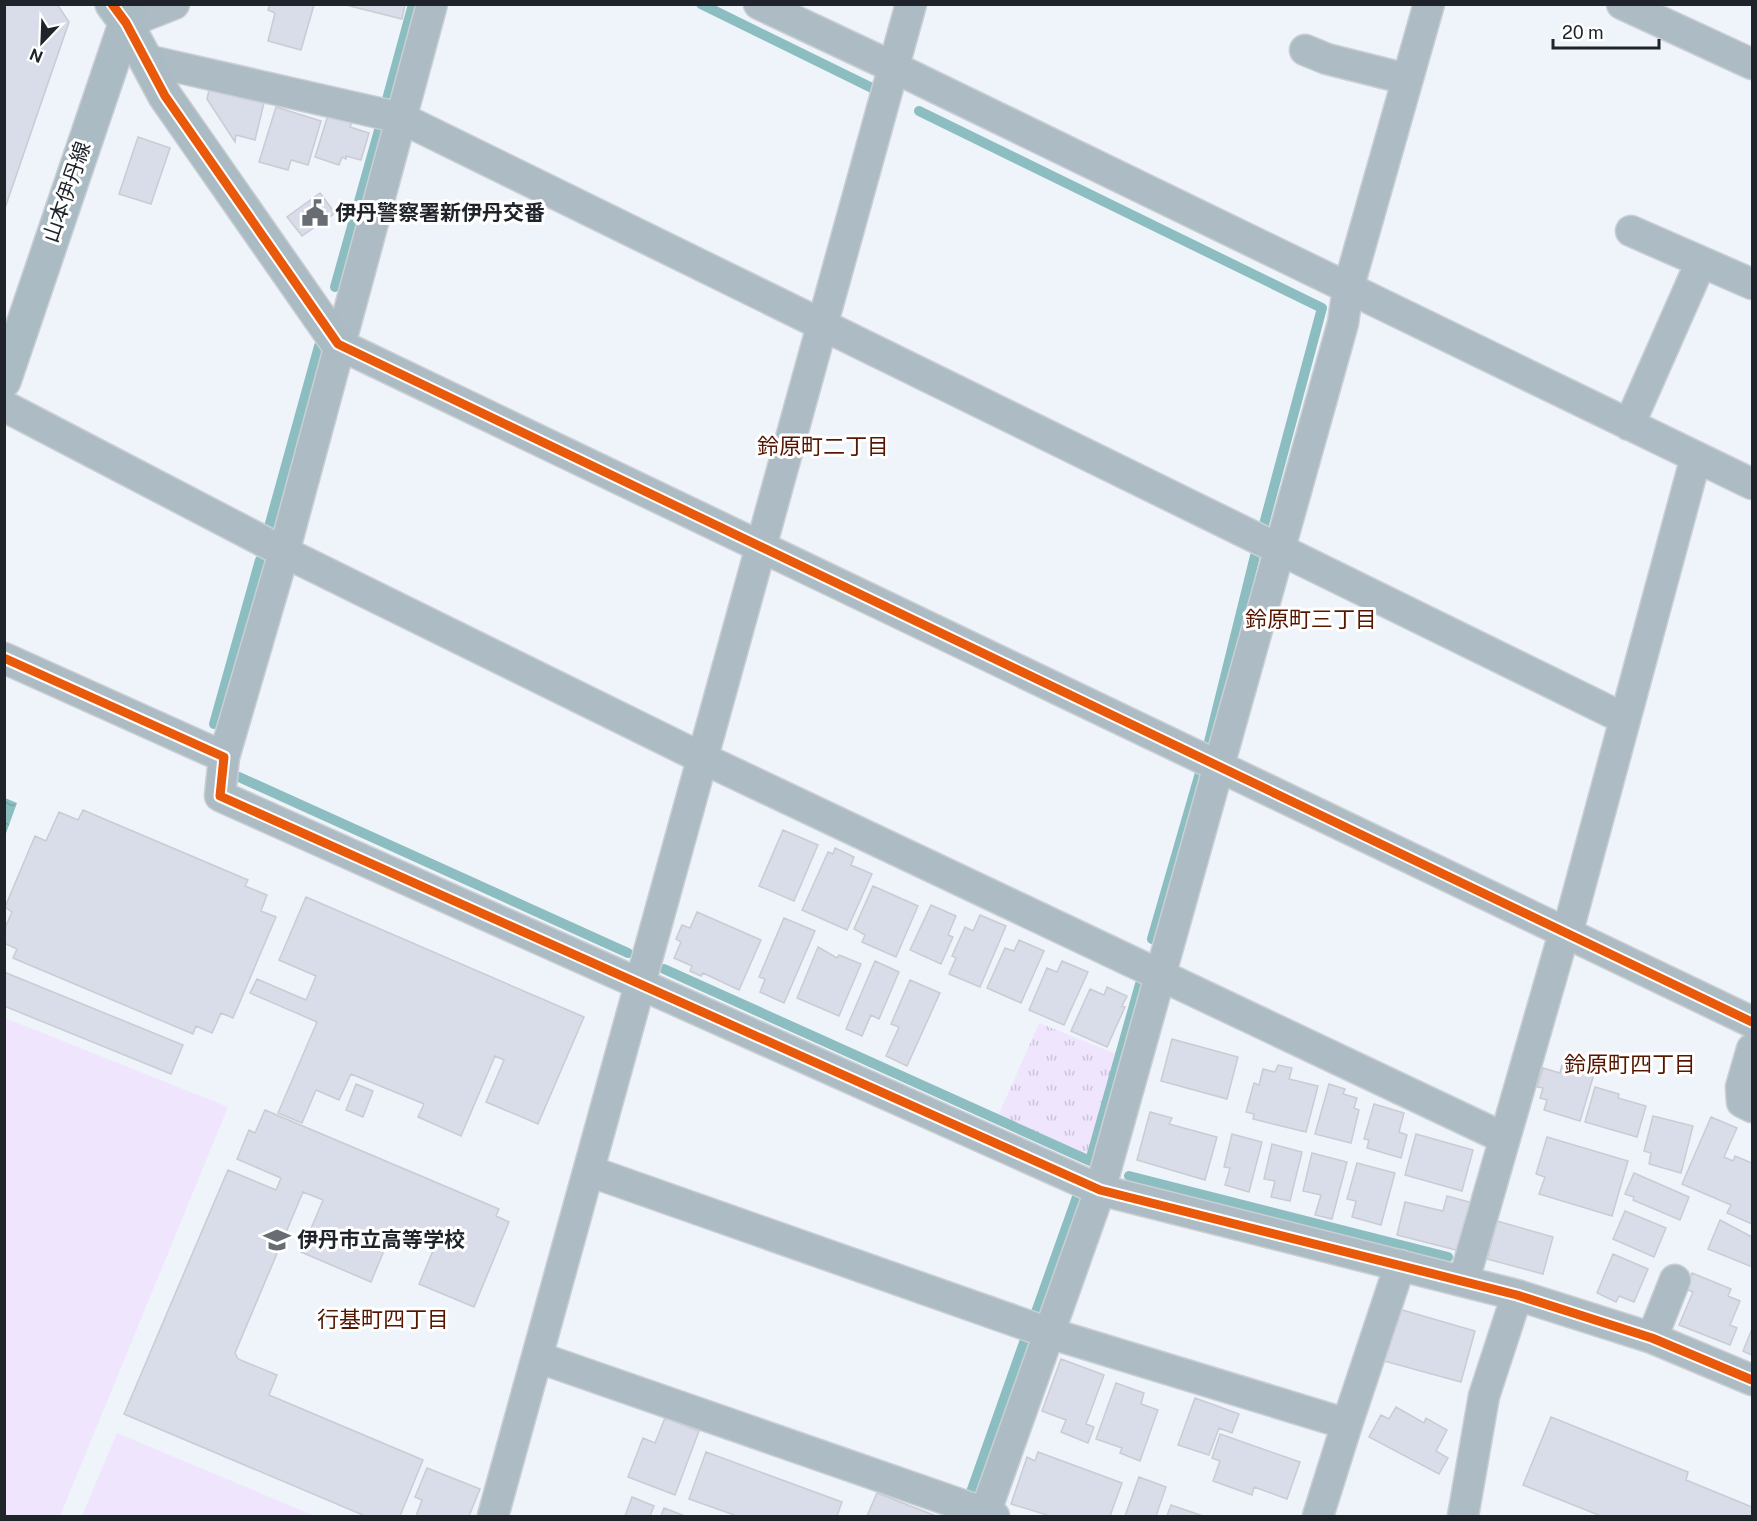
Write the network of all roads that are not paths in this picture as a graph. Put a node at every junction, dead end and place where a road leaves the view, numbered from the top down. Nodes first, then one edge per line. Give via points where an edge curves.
1 (174, 4) edge
2 (432, 4) edge
3 (759, 4) edge
4 (911, 4) edge
5 (1429, 4) edge
6 (1622, 4) edge
7 (123, 11) edge
8 (1305, 50) dead end
9 (146, 60) junction
10 (1752, 64) edge
11 (893, 67) junction
12 (1407, 79) junction
13 (401, 118) junction
14 (1631, 231) dead end
15 (1701, 262) junction
16 (1752, 284) edge
17 (1348, 289) junction
18 (14, 317) edge
19 (822, 326) junction
20 (338, 344) junction
21 (4, 381) edge
22 (4, 406) edge
23 (1629, 425) junction
24 (1696, 457) junction
25 (1752, 484) edge
26 (760, 546) junction
27 (1281, 550) junction
28 (284, 552) junction
29 (4, 657) edge
30 (1623, 718) junction
31 (224, 757) junction
32 (704, 759) junction
33 (1220, 766) junction
34 (1567, 934) junction
35 (1162, 975) junction
36 (639, 982) junction
37 (1752, 1022) edge
38 (1752, 1049) edge
39 (1752, 1107) edge
40 (1504, 1137) junction
41 (589, 1171) junction
42 (1100, 1190) junction
43 (1400, 1265) junction
44 (1464, 1280) junction
45 (1675, 1280) dead end
46 (1517, 1294) junction
47 (1049, 1333) junction
48 (1652, 1338) junction
49 (537, 1357) junction
50 (1752, 1380) edge
51 (1347, 1424) junction
52 (988, 1515) edge
53 (493, 1516) edge
54 (1318, 1516) edge
55 (1463, 1516) edge

1 - 7 street
2 - 13 street
3 - 11 street
4 - 11 street
5 - 12 street
6 - 10 street
7 - 9 street
7 - 18 street, 山本伊丹線
8 - 12 street
9 - 13 street
9 - 20 street via 165,96
11 - 17 street
11 - 19 street
12 - 17 street
13 - 19 street
13 - 20 street
14 - 15 street
15 - 16 street
15 - 23 street
17 - 23 street
17 - 27 street via 1343,323
18 - 21 street, 山本伊丹線
19 - 26 street
19 - 27 street
20 - 26 street
20 - 28 street
22 - 28 street
23 - 24 street
24 - 25 street
24 - 30 street
26 - 32 street
26 - 33 street
27 - 30 street
27 - 33 street
28 - 31 street
28 - 32 street
29 - 31 street
30 - 34 street
31 - 36 street via 220,796
32 - 35 street
32 - 36 street
33 - 34 street
33 - 35 street
34 - 37 street
34 - 40 street
35 - 40 street
35 - 42 street
36 - 41 street
36 - 42 street
38 - 39 street via 1741,1087 1742,1102
40 - 44 street
41 - 47 street
41 - 49 street
42 - 43 street
42 - 47 street
43 - 44 street
43 - 51 street
44 - 46 street
45 - 48 street
46 - 48 street
46 - 55 street via 1484,1396
47 - 51 street
47 - 52 street
48 - 50 street
49 - 52 street
49 - 53 street
51 - 54 street

